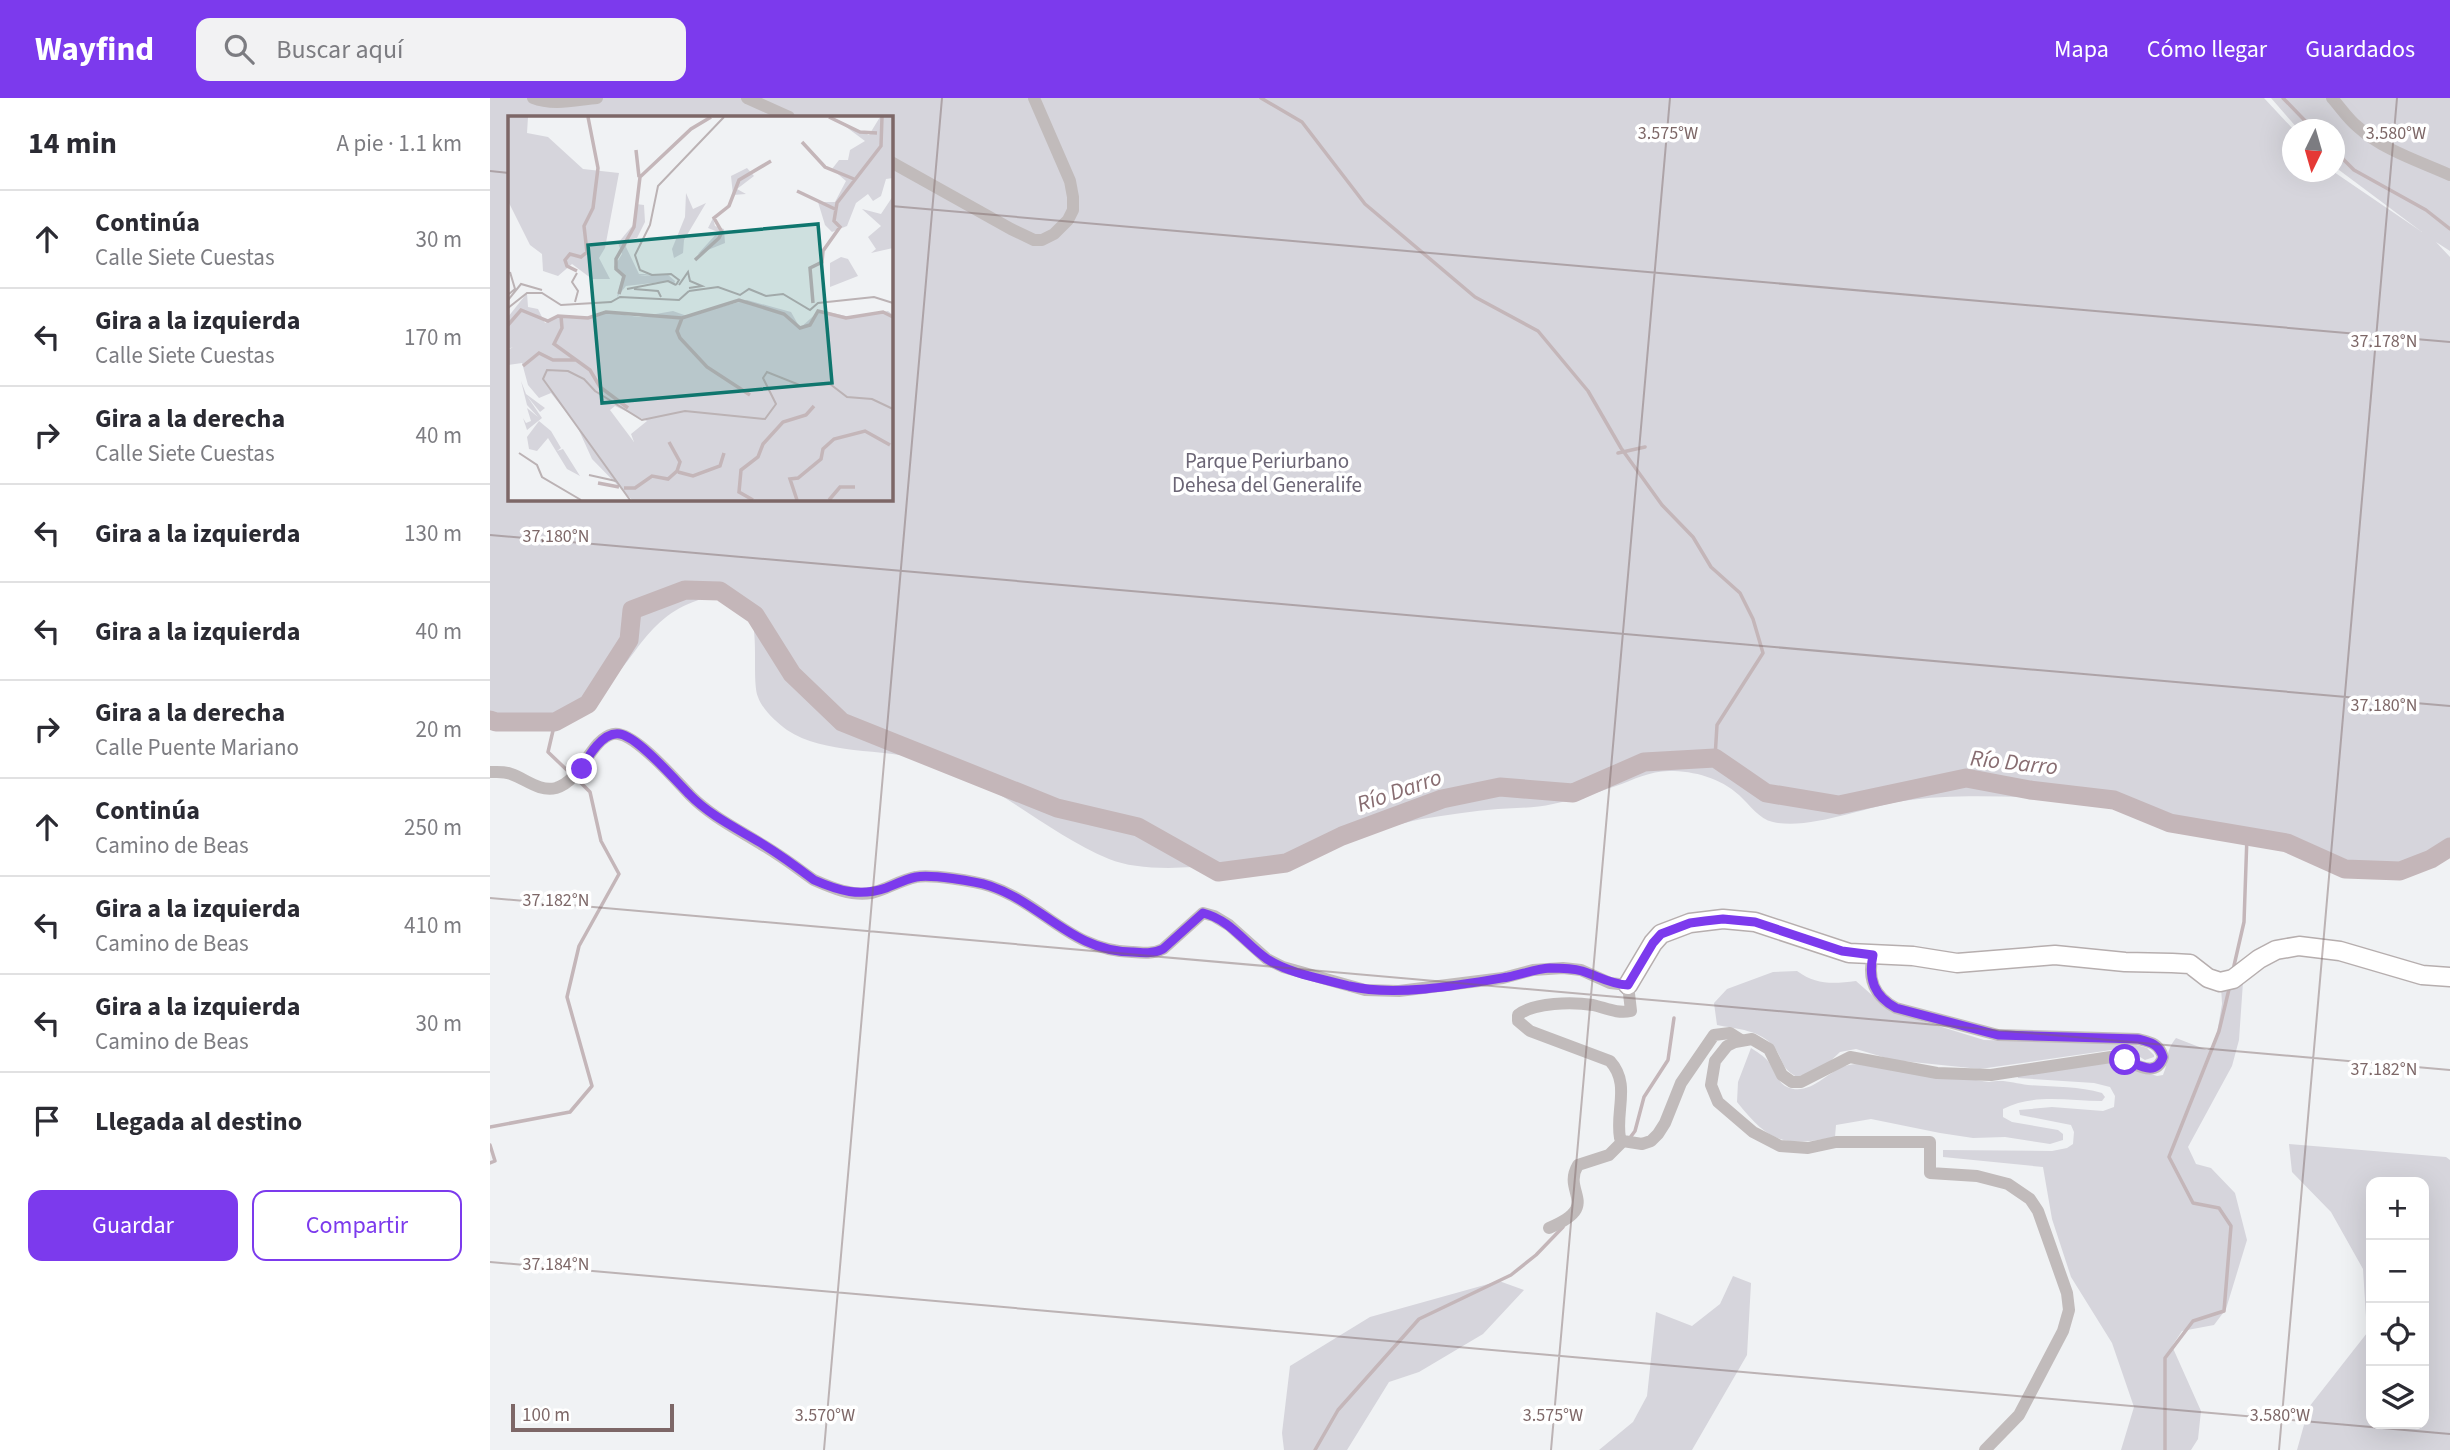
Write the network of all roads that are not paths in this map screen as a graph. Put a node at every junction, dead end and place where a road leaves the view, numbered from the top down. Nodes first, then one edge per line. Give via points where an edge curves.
1 (533, 98) edge
2 (597, 98) edge
3 (747, 98) edge
4 (1034, 98) edge
5 (2332, 98) edge
6 (787, 116) edge
7 (892, 163) edge
8 (2450, 175) edge
9 (490, 772) edge
10 (1873, 955) junction
11 (2450, 977) edge
12 (1628, 985) junction
13 (1741, 1040) junction
14 (1623, 1141) junction
15 (1549, 1228) dead end
16 (1985, 1450) edge

1 - 2 street via 560,102
3 - 6 street
4 - 7 street via 1073,197 1068,220 1042,240 1011,229
5 - 8 street via 2356,125 2383,145
9 - 12 street via 509,773 541,788 556,788 582,769 605,739 622,734 708,811 814,880 843,891 872,893 918,876 987,885 1018,897 1079,939 1110,951 1155,953 1203,913 1229,925 1274,963 1365,990 1399,991 1485,981 1546,968 1571,968
10 - 11 street via 1957,963 2071,956 2190,964 2226,981 2276,950 2299,946 2340,951 2421,975
10 - 12 street via 1842,951 1755,922 1698,922 1661,934
10 - 13 street via 1873,986 1884,1002 1896,1008 1998,1035 2138,1039 2158,1046 2162,1060 2156,1068 2147,1069 2111,1057 1978,1075 1937,1073 1850,1057 1801,1082 1792,1082 1782,1076 1765,1045
12 - 14 street via 1631,1011 1557,1003 1518,1015 1530,1031 1597,1055 1617,1069 1622,1085 1619,1134
13 - 14 street via 1730,1033 1714,1035 1681,1083 1658,1134 1642,1144
13 - 16 street via 1720,1053 1711,1085 1718,1102 1770,1143 1808,1148 1836,1142 1930,1142 1930,1173 1977,1175 2008,1184 2030,1199 2038,1211 2067,1293 2068,1310 2063,1331 2019,1415
14 - 15 street via 1609,1155 1578,1165 1574,1176 1578,1206 1573,1215

